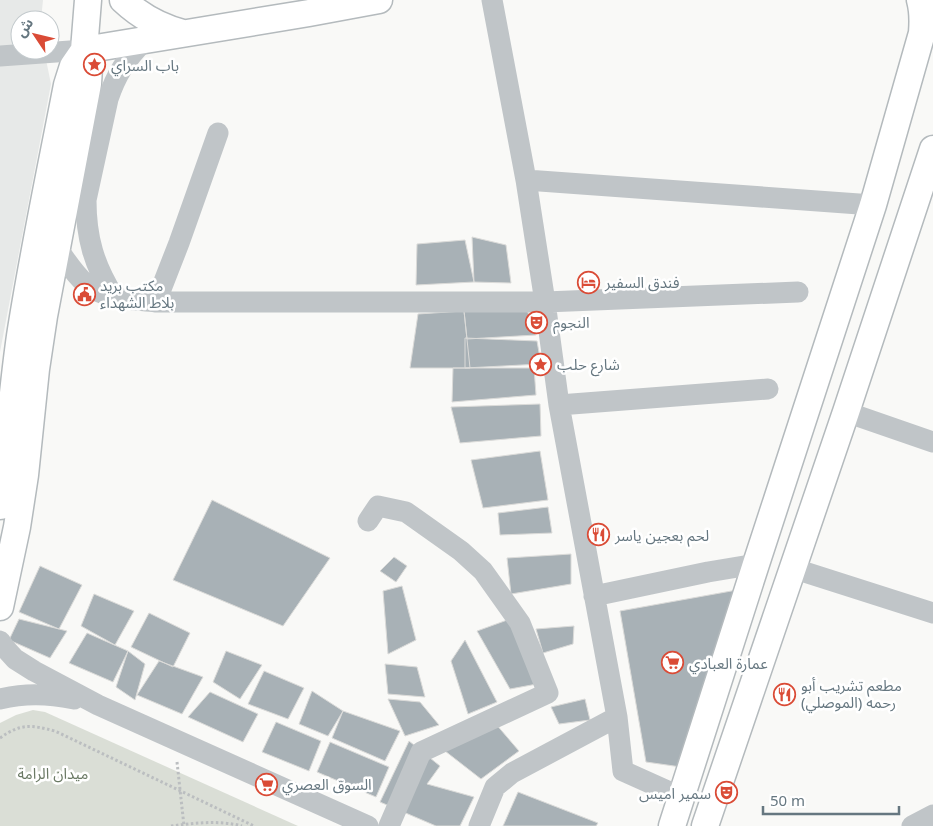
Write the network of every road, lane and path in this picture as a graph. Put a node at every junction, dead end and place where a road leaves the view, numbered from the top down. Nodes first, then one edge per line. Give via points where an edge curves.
1 (88, 0) edge
2 (123, 0) edge
3 (379, 0) edge
4 (492, 0) edge
5 (920, 0) edge
6 (310, 7) edge
7 (184, 33) junction
8 (145, 40) junction
9 (84, 50) junction
10 (0, 56) edge
11 (218, 133) dead end
12 (933, 149) edge
13 (526, 180) junction
14 (873, 205) junction
15 (57, 248) junction
16 (798, 292) dead end
17 (114, 297) junction
18 (156, 302) junction
19 (545, 302) junction
20 (768, 389) dead end
21 (559, 406) junction
22 (846, 412) junction
23 (933, 442) edge
24 (1, 493) edge
25 (368, 521) dead end
26 (756, 564) junction
27 (792, 568) junction
28 (594, 596) junction
29 (0, 608) edge
30 (933, 613) edge
31 (0, 641) edge
32 (0, 699) edge
33 (98, 705) junction
34 (617, 717) junction
35 (0, 738) edge
36 (175, 739) junction
37 (181, 791) junction
38 (681, 796) junction
39 (933, 815) edge
40 (184, 825) edge
41 (171, 826) edge
42 (242, 826) edge
43 (254, 826) edge
44 (368, 826) edge
45 (389, 826) edge
46 (479, 826) edge
47 (672, 826) edge
48 (705, 826) edge
49 (912, 826) edge

1 - 9 main road
2 - 7 main road via 155,23
3 - 6 main road
4 - 13 street
5 - 14 main road via 922,33
6 - 7 main road
7 - 8 main road
8 - 9 main road
8 - 17 street via 127,59 113,84 86,200 92,251
9 - 10 street
9 - 15 main road via 89,66 88,84
9 - 24 main road via 67,85 30,280
11 - 18 street
12 - 22 main road
13 - 14 street
13 - 19 street
14 - 26 main road
15 - 17 street via 85,284
15 - 29 main road via 36,370 17,527
16 - 19 street
17 - 18 street
18 - 19 street
19 - 21 street
20 - 21 street
21 - 28 street
22 - 23 street
22 - 27 main road
25 - 45 street via 378,506 406,512 483,571 520,623 548,693 421,752
26 - 28 street
26 - 38 main road
27 - 30 street
27 - 48 main road
28 - 34 street
31 - 33 street via 34,671
32 - 33 street via 32,694 53,695
33 - 36 street
34 - 38 street via 622,771
34 - 46 street via 512,773 495,787
35 - 37 path via 22,727 36,726 55,731
36 - 37 path
36 - 44 street
37 - 40 path
37 - 43 path
38 - 47 main road
39 - 49 street
40 - 41 path
40 - 42 path via 200,822

